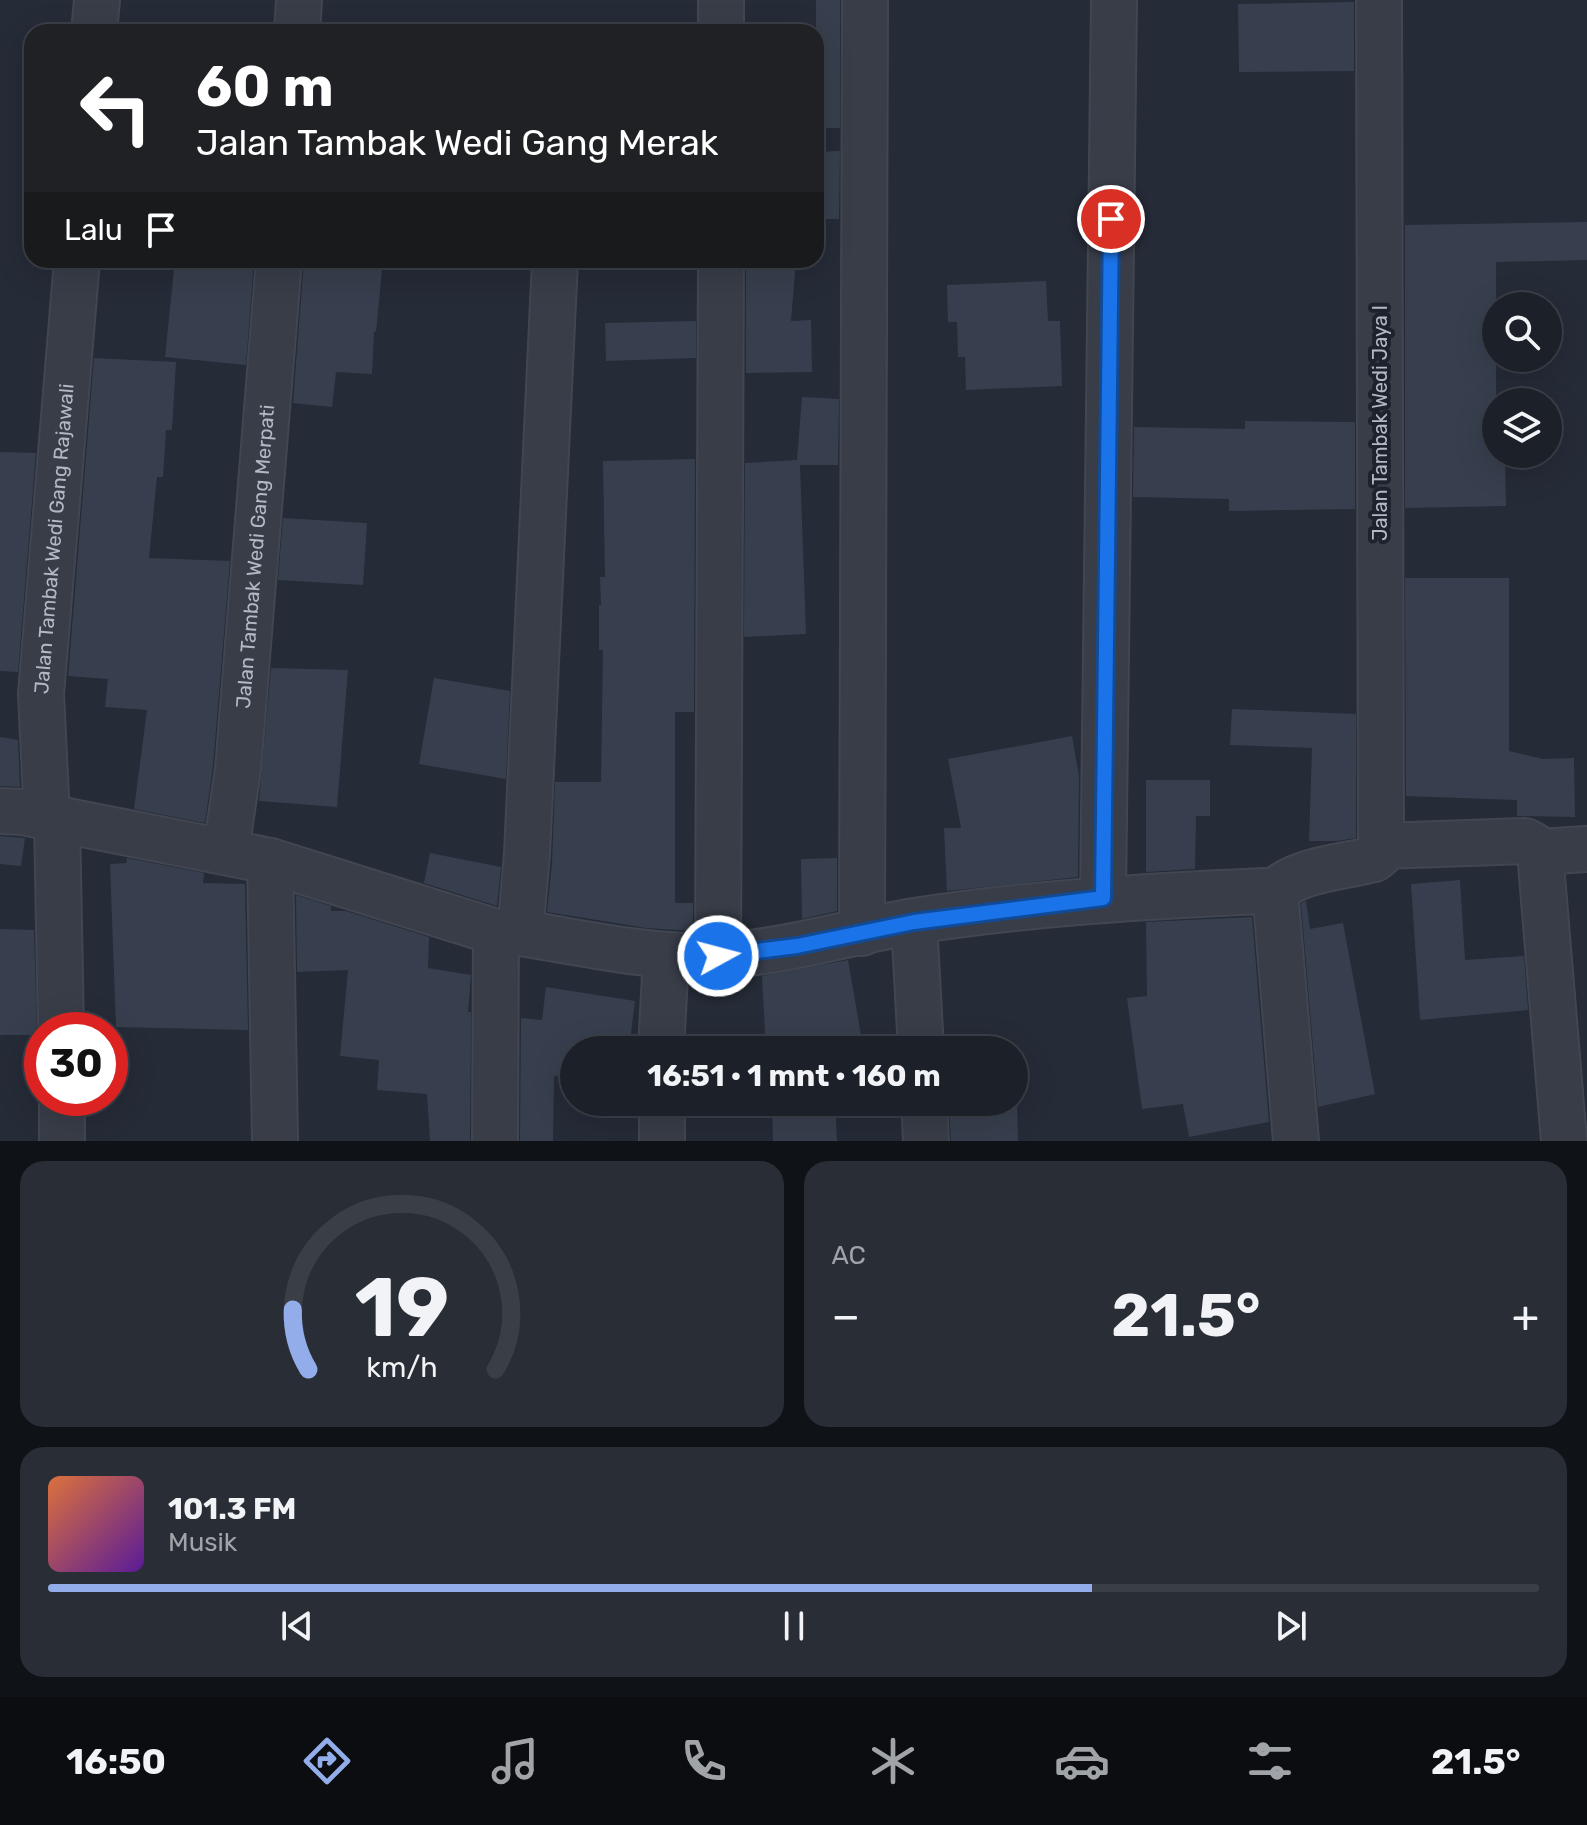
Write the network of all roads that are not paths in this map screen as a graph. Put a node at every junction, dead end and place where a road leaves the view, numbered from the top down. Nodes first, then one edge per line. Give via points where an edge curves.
1 (97, 0) edge
2 (299, 0) edge
3 (721, 0) edge
4 (865, 0) edge
5 (1114, 0) edge
6 (1379, 0) edge
7 (95, 24) edge
8 (298, 24) edge
9 (721, 24) edge
10 (76, 268) edge
11 (278, 268) edge
12 (555, 268) edge
13 (721, 268) edge
14 (0, 811) edge
15 (52, 819) junction
16 (1381, 846) junction
17 (1587, 849) edge
18 (226, 851) junction
19 (1540, 852) junction
20 (270, 861) junction
21 (1271, 895) junction
22 (1103, 898) junction
23 (914, 922) junction
24 (508, 932) junction
25 (862, 933) junction
26 (666, 956) junction
27 (718, 956) junction
28 (60, 1012) edge
29 (662, 1036) edge
30 (920, 1036) edge
31 (62, 1116) edge
32 (662, 1116) edge
33 (925, 1116) edge
34 (62, 1141) edge
35 (275, 1141) edge
36 (495, 1141) edge
37 (662, 1141) edge
38 (926, 1141) edge
39 (1296, 1141) edge
40 (1564, 1141) edge

1 - 7 street
2 - 8 street
3 - 9 street
4 - 25 street
5 - 22 street
6 - 16 street, Jalan Tambak Wedi Jaya I
10 - 15 street, Jalan Tambak Wedi Gang Rajawali via 41,694
11 - 18 street, Jalan Tambak Wedi Gang Merpati via 238,769
12 - 24 street via 527,854
13 - 27 street
14 - 15 street
15 - 18 street
15 - 28 street, Jalan Tambak Wedi Gang Rajawali
16 - 19 street via 1525,841
16 - 21 street via 1374,859 1293,878
17 - 19 street
18 - 20 street
19 - 40 street
20 - 24 street
20 - 35 street
21 - 22 street via 1265,891
21 - 39 street via 1276,901
22 - 23 street
23 - 25 street
23 - 30 street
24 - 26 street
24 - 36 street
25 - 27 street
26 - 27 street
26 - 29 street
31 - 34 street
32 - 37 street
33 - 38 street

